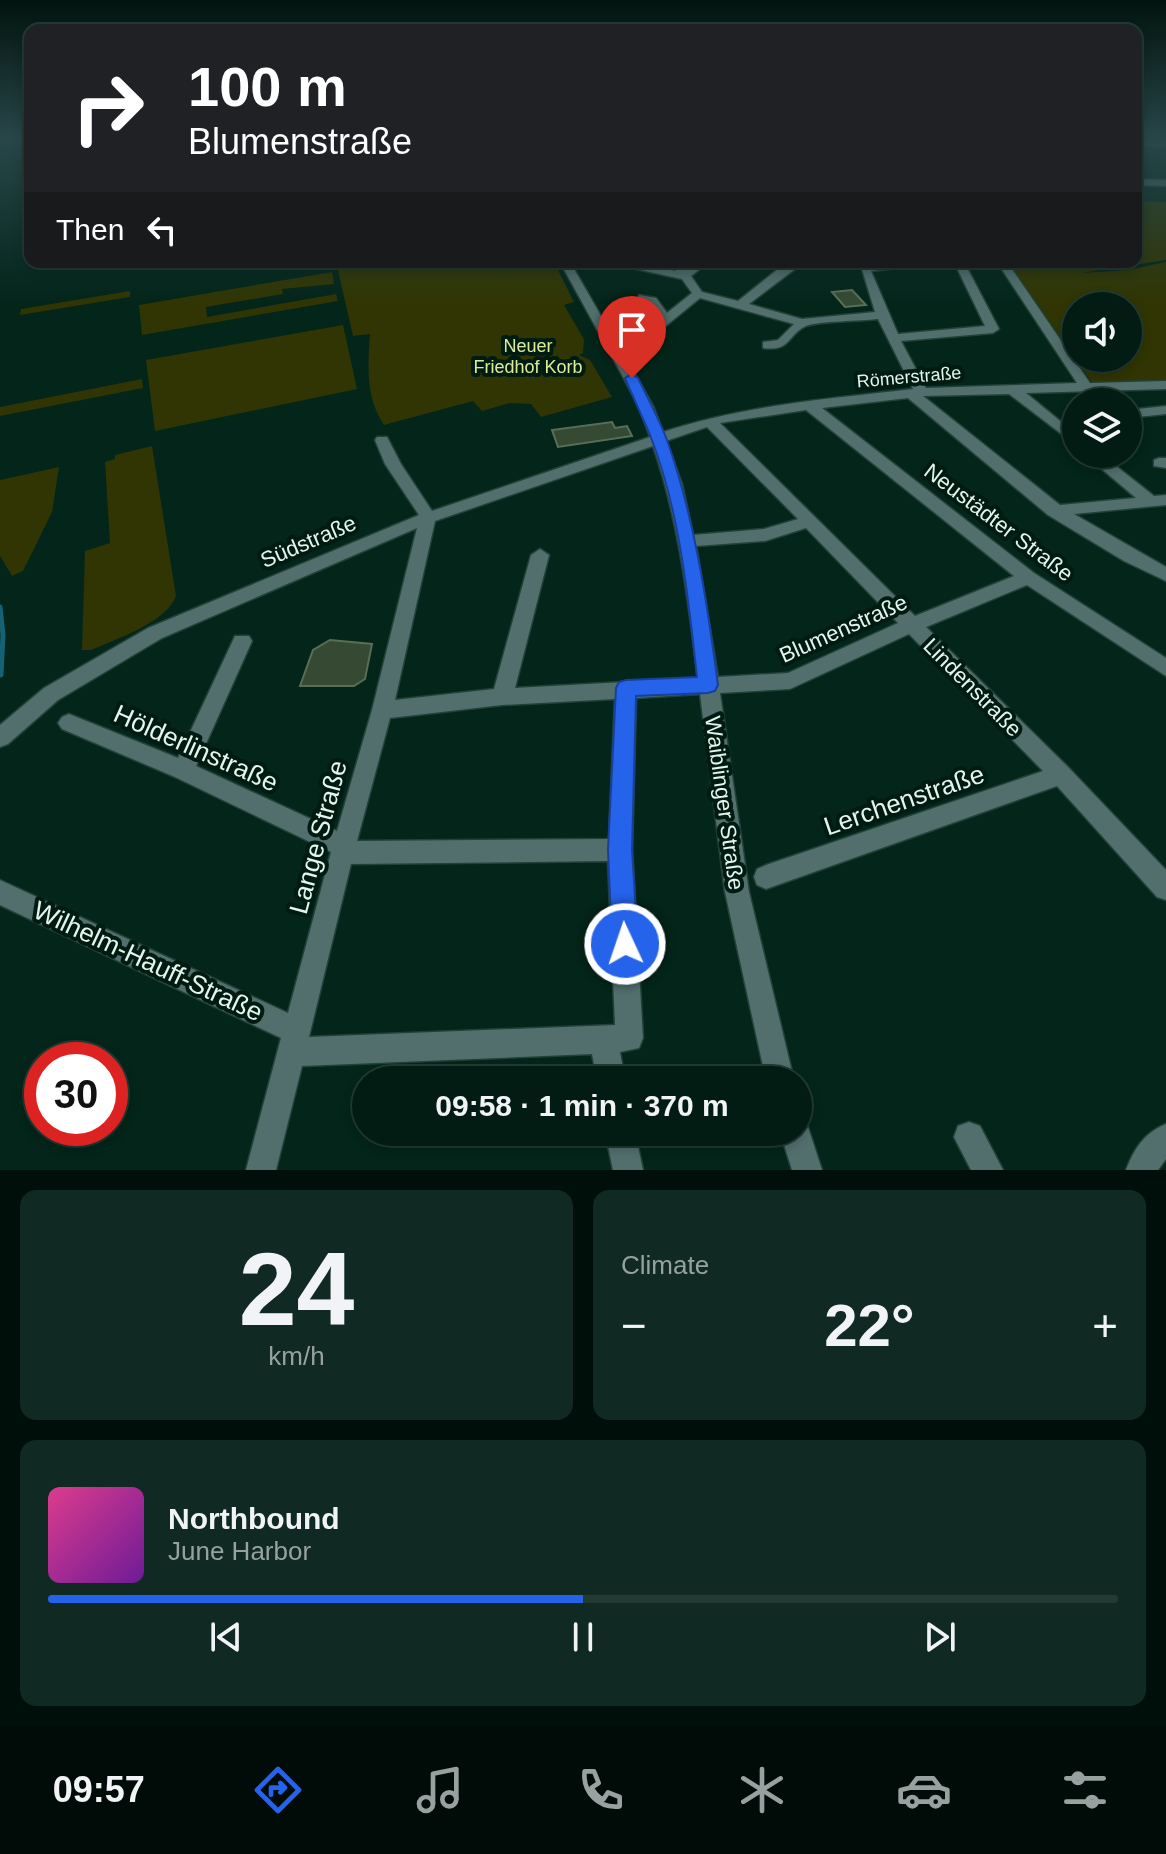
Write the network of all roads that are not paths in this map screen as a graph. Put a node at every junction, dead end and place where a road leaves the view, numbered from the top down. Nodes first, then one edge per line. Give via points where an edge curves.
1 (568, 268) edge
2 (641, 268) edge
3 (678, 268) edge
4 (695, 268) edge
5 (789, 268) edge
6 (862, 268) edge
7 (962, 268) edge
8 (1006, 268) edge
9 (683, 276) junction
10 (698, 294) junction
11 (643, 297) dead end
12 (741, 305) junction
13 (882, 315) junction
14 (667, 318) junction
15 (802, 323) junction
16 (893, 338) junction
17 (612, 343) junction
18 (767, 345) dead end
19 (1166, 385) edge
20 (1062, 388) edge
21 (1087, 388) joint
22 (1012, 389) junction
23 (916, 393) junction
24 (809, 405) junction
25 (1166, 410) edge
26 (1142, 413) edge
27 (710, 421) junction
28 (1062, 430) edge
29 (658, 437) junction
30 (382, 440) dead end
31 (1112, 468) edge
32 (1158, 501) edge
33 (1054, 511) junction
34 (428, 517) junction
35 (811, 521) junction
36 (687, 541) junction
37 (540, 555) dead end
38 (1166, 575) edge
39 (1028, 577) junction
40 (911, 625) junction
41 (242, 641) dead end
42 (1166, 668) edge
43 (708, 685) junction
44 (626, 688) junction
45 (502, 697) junction
46 (382, 710) junction
47 (69, 723) dead end
48 (0, 738) edge
49 (183, 770) junction
50 (1061, 775) junction
51 (343, 850) junction
52 (620, 850) junction
53 (766, 877) dead end
54 (1166, 888) edge
55 (0, 892) edge
56 (603, 1037) junction
57 (294, 1041) junction
58 (608, 1066) edge
59 (777, 1066) edge
60 (969, 1137) dead end
61 (1166, 1139) edge
62 (623, 1146) edge
63 (799, 1146) edge
64 (261, 1170) edge
65 (628, 1170) edge
66 (807, 1170) edge
67 (988, 1170) edge
68 (1141, 1170) edge

1 - 17 street, Waiblinger Straße
2 - 9 street
3 - 9 street
4 - 9 street
5 - 12 street
6 - 13 street
7 - 16 street via 995,327
8 - 21 street
9 - 10 street
10 - 12 street
10 - 14 street
11 - 14 street
12 - 15 street
13 - 15 street
13 - 16 street
14 - 17 street via 636,342
15 - 18 street via 782,343
16 - 23 street
17 - 29 street, Waiblinger Straße
19 - 21 street, Römerstraße
20 - 22 street, Römerstraße
22 - 23 street, Römerstraße
22 - 28 street
23 - 24 street, Römerstraße
23 - 33 street
24 - 27 street, Römerstraße
24 - 39 street, Neustädter Straße
25 - 26 street
27 - 29 street, Römerstraße
27 - 35 street, Lindenstraße
29 - 34 street, Südstraße
29 - 36 street, Waiblinger Straße
30 - 34 street
31 - 32 street
32 - 33 street
33 - 38 street via 1115,551
34 - 46 street, Lange Straße
34 - 48 street, Südstraße via 155,633 51,694
35 - 36 street via 765,535
35 - 40 street, Lindenstraße
36 - 43 street, Waiblinger Straße
37 - 45 street
39 - 40 street, Blumenstraße
39 - 42 street, Neustädter Straße
40 - 43 street, Blumenstraße via 790,681
40 - 50 street, Lindenstraße
41 - 49 street
43 - 44 street, Blumenstraße
43 - 59 street, Waiblinger Straße via 737,892
44 - 45 street, Blumenstraße
44 - 52 street
45 - 46 street, Blumenstraße
46 - 51 street, Lange Straße
47 - 49 street, Hölderlinstraße
49 - 51 street, Hölderlinstraße
50 - 53 street, Lerchenstraße
50 - 54 street, Lindenstraße
51 - 52 street, Hölderlinstraße
51 - 57 street, Lange Straße
52 - 56 street via 629,1038
55 - 57 street, Wilhelm-Hauff-Straße
56 - 57 street, Wilhelm-Hauff-Straße
56 - 58 street
57 - 64 street, Lange Straße
60 - 67 street
61 - 68 street
62 - 65 street
63 - 66 street

